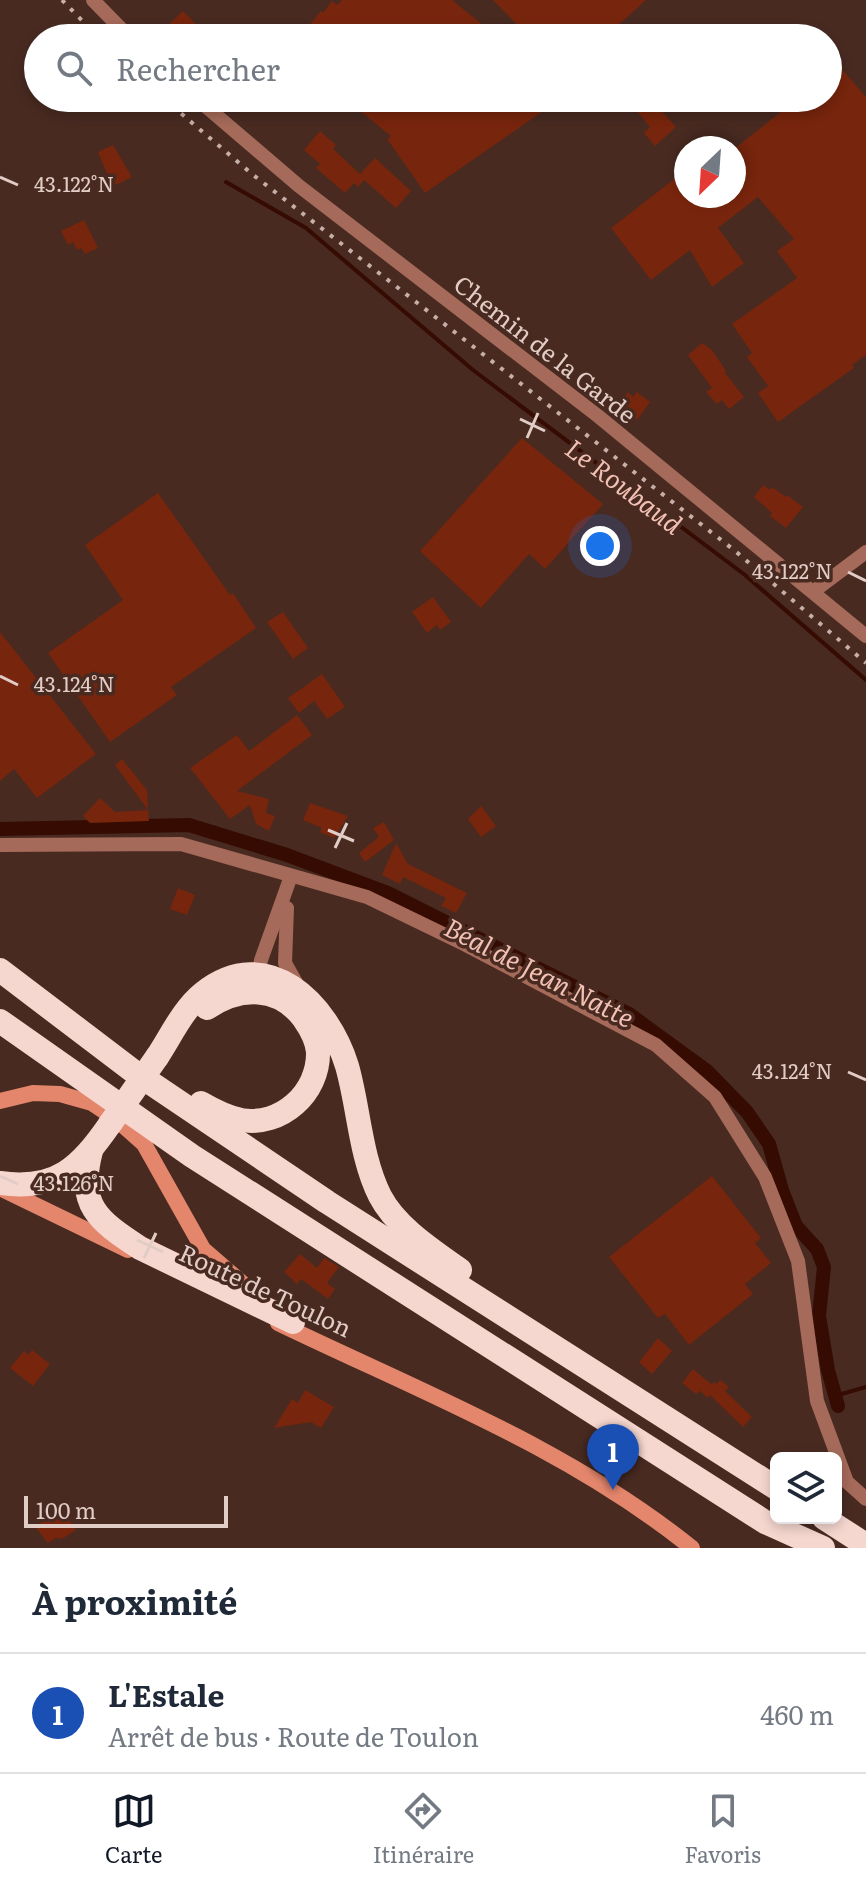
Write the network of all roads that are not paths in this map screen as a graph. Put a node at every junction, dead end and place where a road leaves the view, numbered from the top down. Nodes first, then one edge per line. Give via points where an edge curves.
1 (93, 0) edge
2 (116, 24) edge
3 (212, 112) edge
4 (866, 552) edge
5 (814, 591) junction
6 (866, 636) edge
7 (0, 845) edge
8 (291, 876) junction
9 (0, 956) edge
10 (0, 970) edge
11 (270, 978) junction
12 (0, 1002) edge
13 (0, 1021) edge
14 (159, 1054) junction
15 (0, 1101) edge
16 (91, 1151) junction
17 (0, 1174) edge
18 (0, 1186) edge
19 (293, 1322) junction
20 (382, 1370) junction
21 (754, 1474) junction
22 (770, 1484) edge
23 (866, 1499) edge
24 (770, 1514) edge
25 (786, 1524) edge
26 (833, 1524) edge
27 (866, 1545) edge
28 (692, 1548) edge
29 (824, 1548) edge

1 - 2 street
3 - 5 street, Chemin de la Garde
4 - 5 street
5 - 6 street, Chemin de la Garde
7 - 8 street via 181,844
8 - 11 street
8 - 11 street via 261,960
8 - 23 street via 367,897 464,944 656,1045 715,1097 765,1177 798,1261 817,1401 847,1482
9 - 11 highway via 173,1086 241,1120 267,1118 292,1108 316,1069 318,1053 308,1024
10 - 21 highway via 133,1071 290,1177
11 - 14 highway via 209,1006
11 - 14 highway via 232,977 206,991
11 - 21 highway via 302,995 326,1020 347,1067 380,1196 407,1230
12 - 24 highway via 233,1169
13 - 29 highway via 334,1249 765,1522
14 - 16 highway, bridge
15 - 19 main road, Route de Toulon via 33,1093 60,1094 92,1103 116,1119 144,1144 203,1249
16 - 17 highway via 38,1176
16 - 18 highway via 55,1179
16 - 19 highway via 84,1184 104,1222 140,1248
18 - 20 main road, Route de Toulon
19 - 20 main road, Route de Toulon
20 - 28 main road, Route de Toulon via 561,1458
21 - 22 highway
25 - 29 highway
26 - 27 highway

